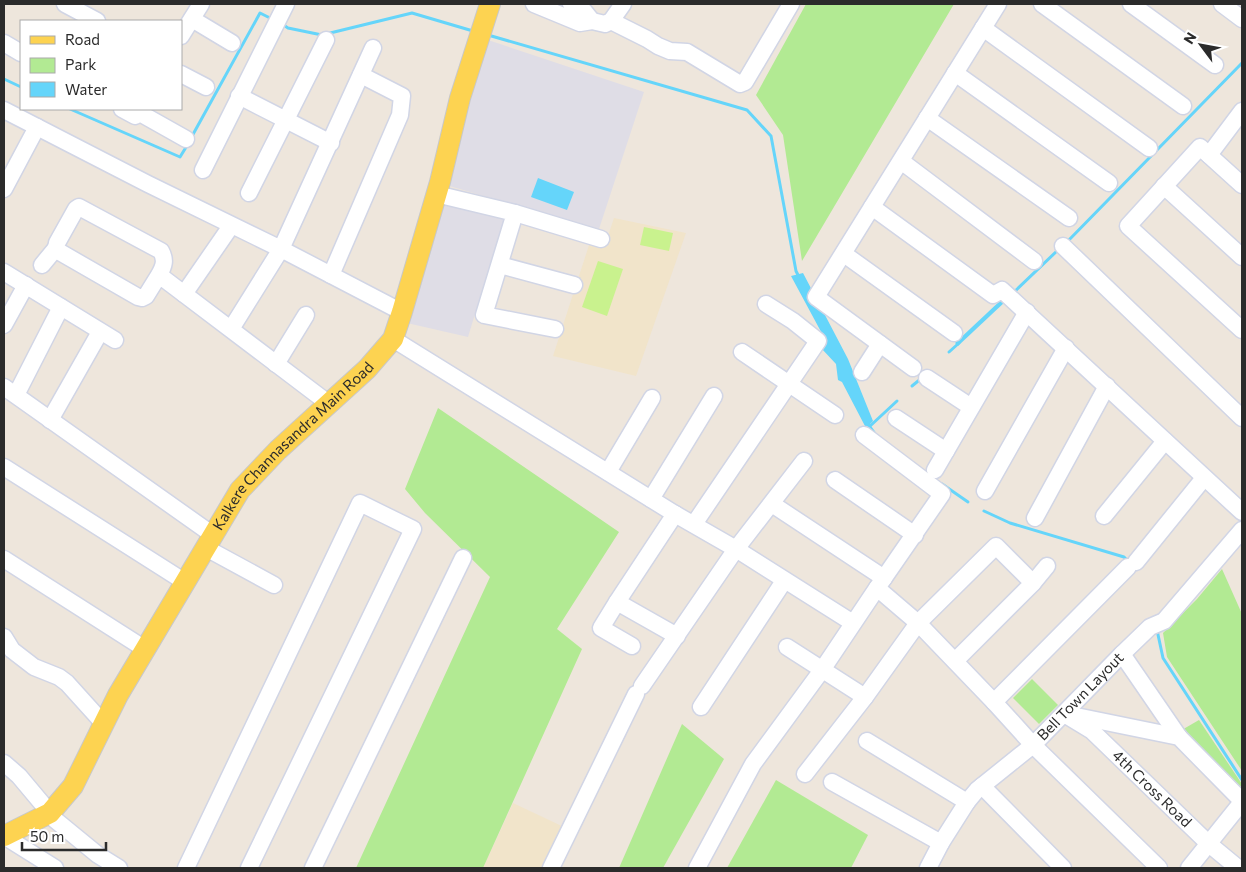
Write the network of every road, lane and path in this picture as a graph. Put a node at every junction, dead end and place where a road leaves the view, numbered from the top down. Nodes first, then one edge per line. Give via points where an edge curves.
1 (65, 4) edge
2 (200, 4) edge
3 (286, 4) edge
4 (490, 4) edge
5 (534, 4) edge
6 (571, 4) edge
7 (623, 4) edge
8 (790, 4) edge
9 (998, 4) edge
10 (1042, 4) edge
11 (1131, 4) edge
12 (1222, 4) edge
13 (1242, 17) edge
14 (192, 19) junction
15 (95, 20) edge
16 (592, 21) junction
17 (611, 21) junction
18 (983, 28) junction
19 (182, 34) edge
20 (326, 40) dead end
21 (4, 43) edge
22 (232, 43) dead end
23 (373, 48) dead end
24 (20, 52) edge
25 (1215, 65) dead end
26 (955, 74) junction
27 (182, 75) edge
28 (361, 75) junction
29 (206, 88) dead end
30 (239, 96) junction
31 (1183, 106) dead end
32 (4, 110) edge
33 (124, 110) edge
34 (139, 110) edge
35 (1242, 111) edge
36 (928, 118) junction
37 (286, 120) junction
38 (37, 127) junction
39 (186, 139) dead end
40 (331, 143) junction
41 (1149, 148) dead end
42 (1209, 155) junction
43 (901, 162) junction
44 (203, 170) dead end
45 (1109, 183) dead end
46 (1242, 185) edge
47 (1164, 186) junction
48 (4, 189) edge
49 (249, 193) dead end
50 (436, 194) junction
51 (872, 207) junction
52 (515, 213) junction
53 (1069, 218) dead end
54 (232, 226) junction
55 (601, 239) dead end
56 (1063, 246) dead end
57 (56, 248) junction
58 (281, 249) junction
59 (844, 254) junction
60 (1242, 257) edge
61 (1034, 261) dead end
62 (42, 265) dead end
63 (500, 265) junction
64 (4, 272) edge
65 (159, 275) junction
66 (331, 275) junction
67 (26, 285) junction
68 (574, 285) dead end
69 (184, 294) junction
70 (766, 304) dead end
71 (61, 307) junction
72 (402, 312) junction
73 (1027, 312) junction
74 (306, 315) dead end
75 (4, 325) edge
76 (231, 329) junction
77 (555, 329) dead end
78 (1242, 330) edge
79 (100, 332) junction
80 (954, 333) dead end
81 (393, 339) junction
82 (115, 340) dead end
83 (880, 344) junction
84 (1066, 348) junction
85 (742, 352) dead end
86 (276, 364) junction
87 (913, 368) dead end
88 (862, 372) dead end
89 (927, 378) dead end
90 (790, 383) junction
91 (1107, 386) junction
92 (10, 391) edge
93 (714, 396) dead end
94 (652, 398) dead end
95 (328, 403) junction
96 (971, 407) junction
97 (835, 415) dead end
98 (896, 418) dead end
99 (1242, 418) edge
100 (50, 420) junction
101 (864, 436) dead end
102 (1165, 441) junction
103 (946, 451) junction
104 (804, 461) dead end
105 (4, 467) edge
106 (935, 470) dead end
107 (608, 472) junction
108 (1204, 478) junction
109 (835, 480) dead end
110 (985, 491) dead end
111 (651, 499) junction
112 (772, 504) junction
113 (1242, 512) edge
114 (676, 514) junction
115 (1104, 516) dead end
116 (1035, 518) dead end
117 (694, 524) junction
118 (1242, 533) edge
119 (914, 535) junction
120 (209, 542) junction
121 (736, 549) junction
122 (463, 558) dead end
123 (4, 559) edge
124 (1047, 566) dead end
125 (784, 581) junction
126 (186, 582) junction
127 (881, 583) junction
128 (1033, 583) junction
129 (274, 586) dead end
130 (617, 602) junction
131 (852, 623) junction
132 (918, 623) junction
133 (677, 636) junction
134 (4, 637) edge
135 (632, 646) dead end
136 (786, 647) dead end
137 (145, 649) junction
138 (1122, 654) junction
139 (955, 661) junction
140 (822, 670) junction
141 (865, 697) junction
142 (994, 702) junction
143 (701, 707) dead end
144 (1064, 714) junction
145 (104, 724) junction
146 (1179, 736) junction
147 (868, 741) dead end
148 (1033, 745) junction
149 (4, 763) edge
150 (805, 774) dead end
151 (832, 782) dead end
152 (982, 786) junction
153 (1242, 801) edge
154 (966, 802) junction
155 (49, 813) junction
156 (4, 836) edge
157 (941, 843) junction
158 (1209, 844) junction
159 (54, 868) edge
160 (119, 868) edge
161 (186, 868) edge
162 (249, 868) edge
163 (314, 868) edge
164 (550, 868) edge
165 (696, 868) edge
166 (928, 868) edge
167 (1063, 868) edge
168 (1159, 868) edge
169 (1189, 868) edge
170 (1238, 868) edge

1 - 15 street
2 - 14 street
3 - 30 street
4 - 50 main road, Kalkere Channasandra Main Road via 460,98
5 - 16 street via 580,23
6 - 16 street via 584,11
7 - 17 street
8 - 17 street via 745,82 740,84 687,52 670,51
9 - 18 street
10 - 31 street
11 - 25 street
12 - 13 street
14 - 19 street
14 - 22 street
16 - 17 street via 605,24
18 - 26 street
18 - 41 street
20 - 37 street
21 - 24 street
23 - 28 street
26 - 36 street
26 - 45 street
27 - 29 street
28 - 40 street
28 - 66 street via 402,96 400,116
30 - 37 street
30 - 44 street
32 - 38 street
33 - 34 street via 135,116
34 - 39 street
35 - 42 street
36 - 43 street
36 - 53 street
37 - 40 street
37 - 49 street
38 - 48 street
38 - 54 street
40 - 58 street
42 - 46 street
42 - 47 street via 1200,146
43 - 51 street
43 - 61 street
47 - 60 street
47 - 78 street via 1128,226
50 - 52 street
50 - 72 main road, Kalkere Channasandra Main Road
51 - 59 street
51 - 73 street via 992,295 1006,294
52 - 55 street
52 - 63 street
54 - 58 street
54 - 69 street
56 - 99 street
57 - 62 street
57 - 65 street via 142,298
57 - 65 street via 76,209 81,208 161,251 164,265
58 - 66 street
58 - 76 street
59 - 80 street
59 - 83 street via 816,297
63 - 68 street
63 - 77 street via 484,315
64 - 67 street
65 - 69 street
66 - 72 street
67 - 71 street
67 - 75 street
69 - 76 street
70 - 90 street via 818,341
71 - 79 street
71 - 92 street
72 - 81 main road, Kalkere Channasandra Main Road
73 - 84 street
73 - 96 street
74 - 86 street
76 - 86 street
79 - 82 street
79 - 100 street
81 - 95 main road, Kalkere Channasandra Main Road
81 - 107 street
83 - 87 street
83 - 88 street
84 - 91 street
84 - 110 street
85 - 90 street
86 - 95 street
89 - 96 street
90 - 97 street
90 - 117 street
91 - 102 street
91 - 116 street
92 - 100 street
93 - 111 street
94 - 107 street
95 - 120 main road, Kalkere Channasandra Main Road via 240,490
96 - 103 street
98 - 103 street
100 - 120 street
101 - 119 street via 942,494
102 - 108 street
102 - 115 street
103 - 106 street
104 - 112 street
105 - 126 street
107 - 111 street
108 - 113 street
108 - 142 street via 1132,565
109 - 119 street
111 - 114 street
112 - 121 street
112 - 127 street
114 - 117 street
114 - 130 street
117 - 121 street
118 - 138 street, Bell Town Layout via 1157,624
119 - 127 street
120 - 126 main road, Kalkere Channasandra Main Road
120 - 129 street
121 - 125 street
121 - 133 street
122 - 163 street
123 - 137 street
124 - 128 street
125 - 131 street
125 - 143 street
126 - 137 main road, Kalkere Channasandra Main Road
127 - 131 street
127 - 132 street
128 - 132 street via 996,546
128 - 139 street
130 - 133 street
130 - 135 street via 601,628
131 - 140 street
132 - 139 street
132 - 141 street
133 - 164 street via 639,690
134 - 145 street via 12,650 34,667 67,683
136 - 140 street
137 - 145 main road, Kalkere Channasandra Main Road
138 - 144 street, Bell Town Layout
138 - 146 street
139 - 142 street
140 - 141 street
140 - 165 street via 752,764
141 - 150 street
142 - 148 street
144 - 146 street
144 - 148 street, Bell Town Layout
144 - 158 street, 4th Cross Road via 1092,731
145 - 155 main road, Kalkere Channasandra Main Road via 73,786
146 - 153 street
147 - 154 street
148 - 152 street, Bell Town Layout
148 - 168 street
149 - 155 street
151 - 157 street
152 - 154 street, Bell Town Layout
152 - 167 street
153 - 158 street
154 - 157 street, Bell Town Layout
155 - 156 main road, Kalkere Channasandra Main Road
155 - 160 street via 98,855
156 - 159 street
157 - 166 street, Bell Town Layout
158 - 169 street
158 - 170 street, 4th Cross Road
161 - 162 street via 360,503 412,529

